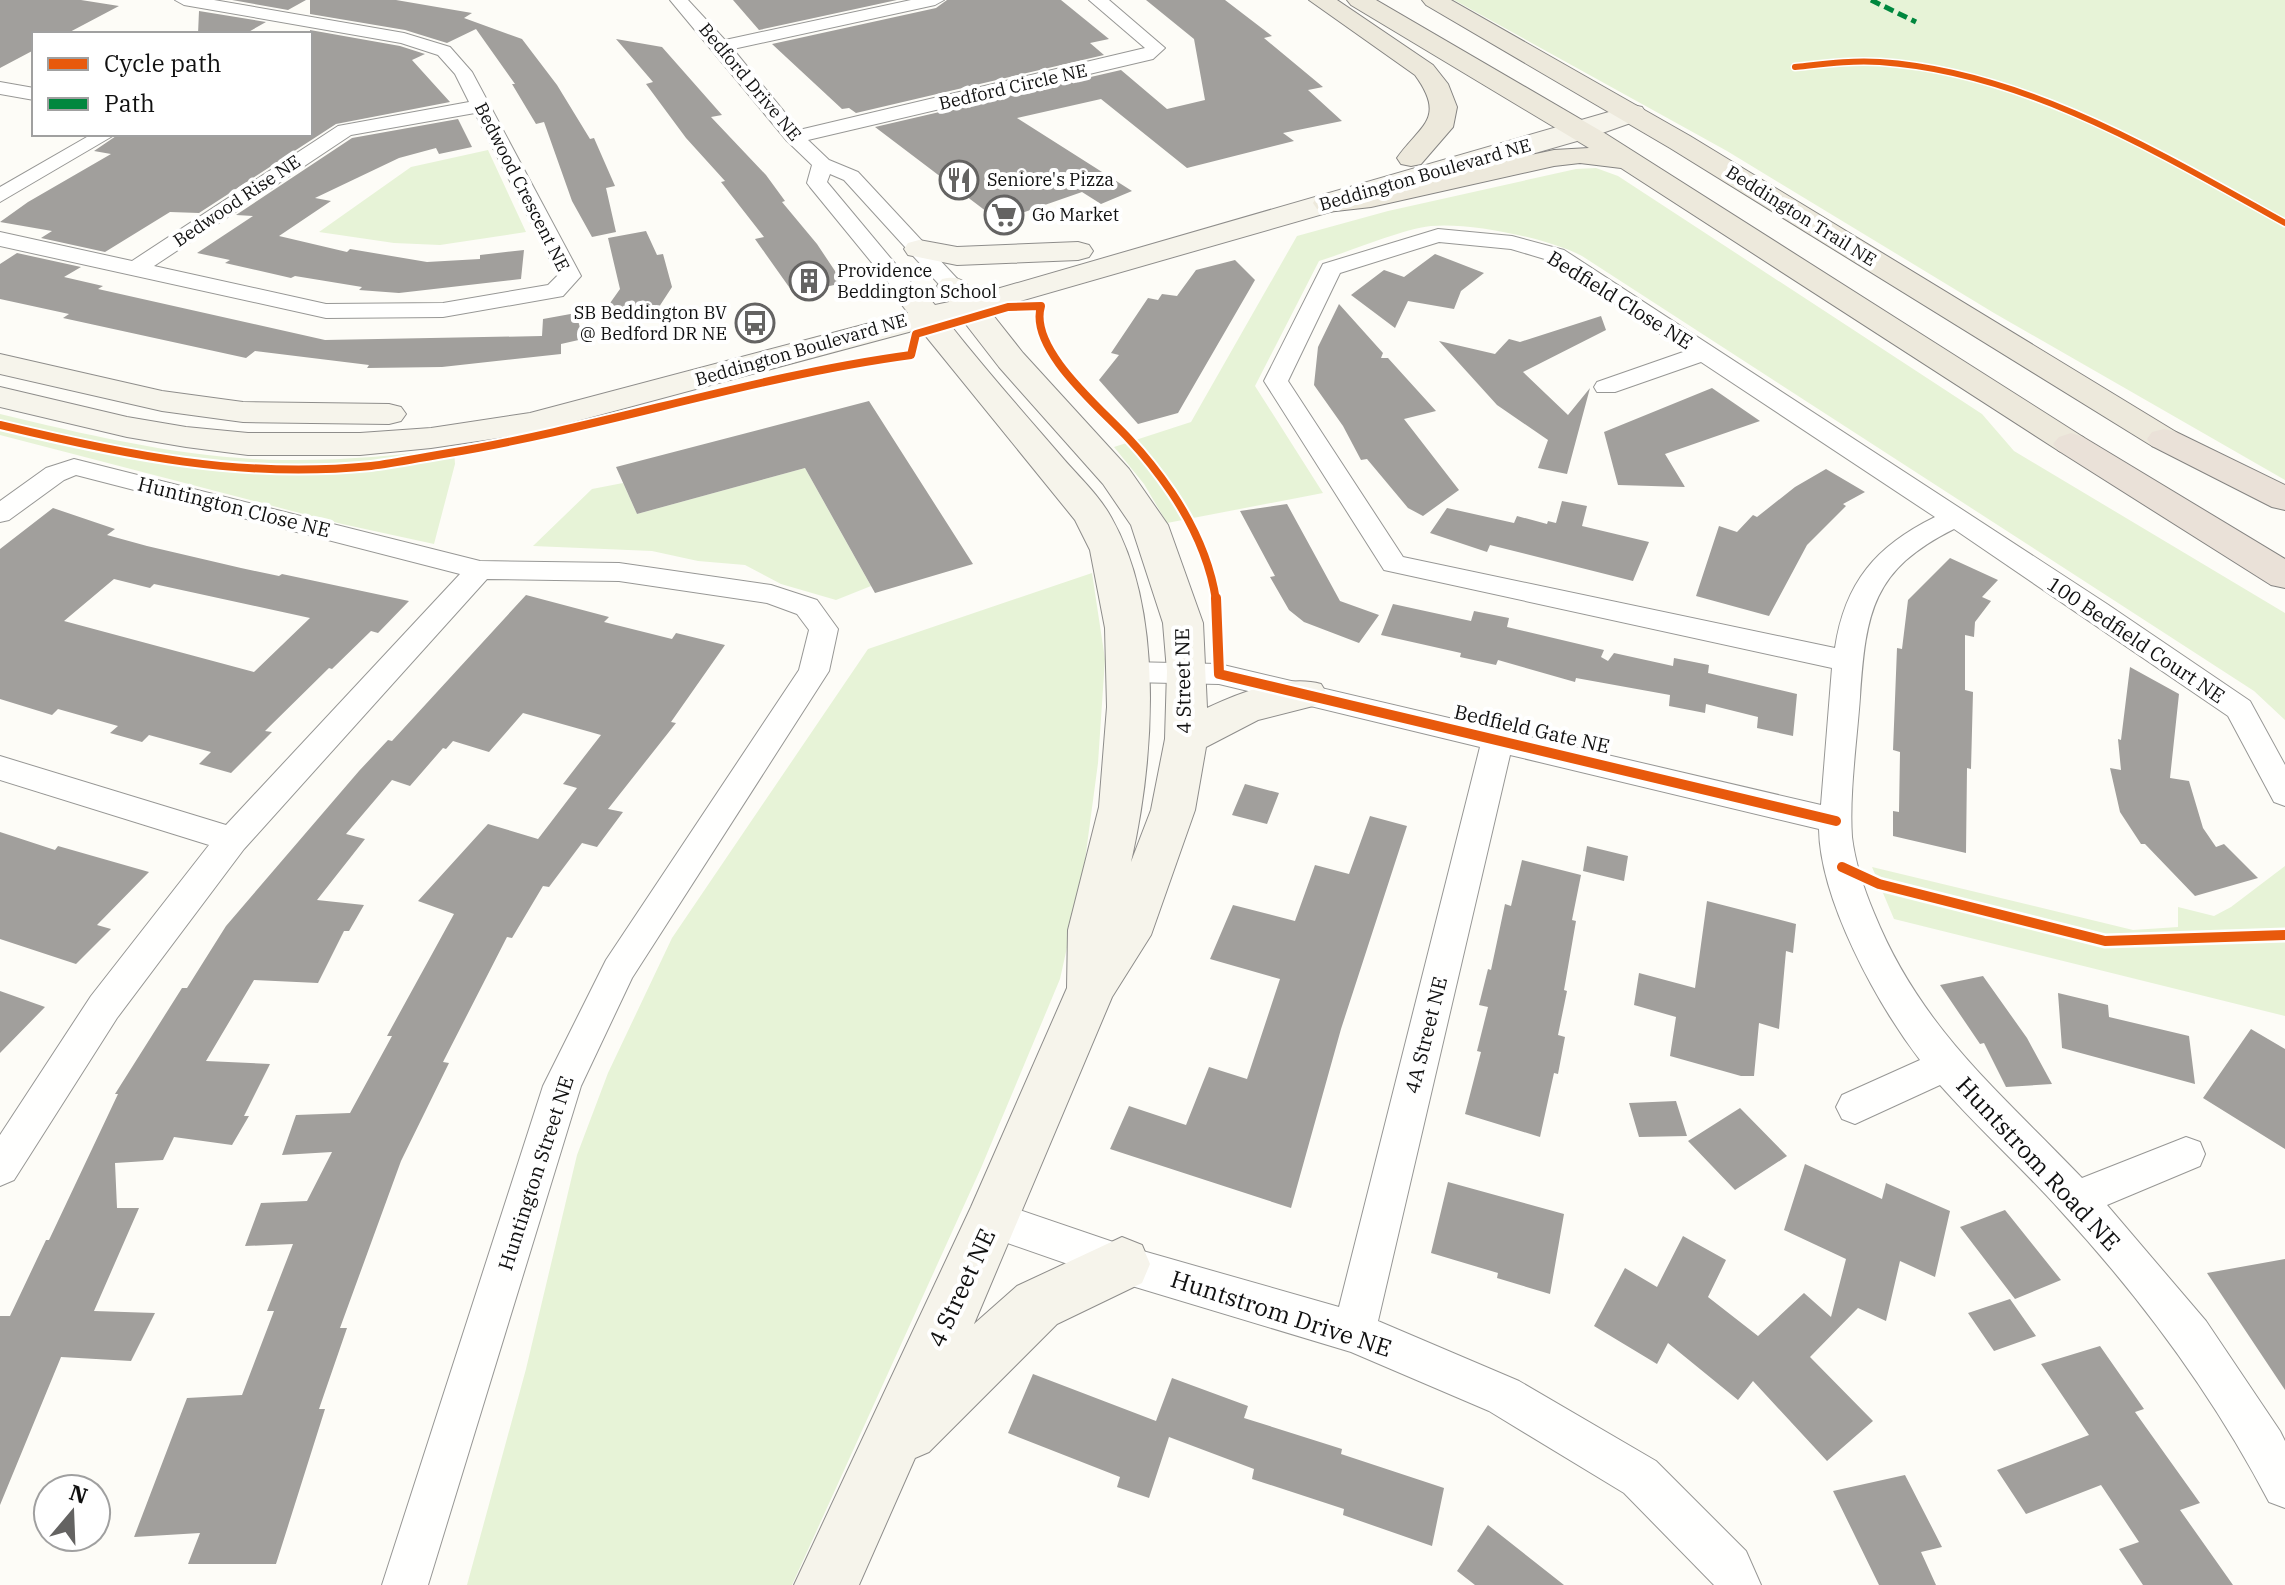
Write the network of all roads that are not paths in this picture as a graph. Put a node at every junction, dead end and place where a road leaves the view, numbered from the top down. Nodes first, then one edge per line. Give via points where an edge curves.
1 (184, 0) edge
2 (679, 0) edge
3 (935, 0) edge
4 (1098, 0) edge
5 (1321, 0) edge
6 (1359, 0) edge
7 (1434, 0) edge
8 (326, 7) dead end
9 (304, 20) junction
10 (283, 32) edge
11 (721, 46) junction
12 (0, 88) edge
13 (32, 94) edge
14 (480, 106) junction
15 (1594, 115) junction
16 (103, 136) edge
17 (794, 137) junction
18 (1411, 158) junction
19 (1626, 160) junction
20 (822, 164) junction
21 (0, 196) edge
22 (1327, 203) junction
23 (0, 239) edge
24 (919, 249) junction
25 (1078, 251) junction
26 (135, 269) junction
27 (1033, 289) junction
28 (960, 295) junction
29 (920, 306) junction
30 (953, 350) junction
31 (1703, 353) junction
32 (785, 355) junction
33 (1011, 360) junction
34 (0, 364) edge
35 (1606, 387) dead end
36 (0, 397) edge
37 (2164, 439) joint
38 (2071, 444) joint
39 (2285, 499) edge
40 (0, 514) edge
41 (1953, 519) junction
42 (480, 570) junction
43 (2285, 576) edge
44 (1847, 661) junction
45 (814, 671) joint
46 (1187, 671) junction
47 (1129, 672) junction
48 (1306, 694) junction
49 (1186, 739) junction
50 (1498, 739) junction
51 (0, 768) edge
52 (2285, 794) edge
53 (1836, 821) junction
54 (232, 840) junction
55 (1091, 988) junction
56 (1946, 1065) junction
57 (1855, 1107) dead end
58 (2186, 1154) dead end
59 (0, 1168) edge
60 (2076, 1199) junction
61 (993, 1220) junction
62 (1122, 1264) junction
63 (1354, 1332) junction
64 (882, 1459) junction
65 (2285, 1486) edge
66 (405, 1585) edge
67 (826, 1585) edge
68 (1738, 1585) edge

1 - 9 street, Bedwood Crescent NE
2 - 11 street, Bedford Drive NE
3 - 11 street
4 - 17 street, Bedford Circle NE via 1156,48 1147,55
5 - 18 main road via 1424,70 1438,86 1446,105 1441,128
6 - 15 main road via 1399,23 1431,30
7 - 15 main road
8 - 9 street
9 - 10 street
9 - 14 street, Bedwood Crescent NE via 404,38 444,51 463,72
11 - 17 street, Bedford Drive NE
12 - 13 street
14 - 26 street, Bedwood Rise NE via 345,130
14 - 26 street, Bedwood Crescent NE via 570,276 555,291 443,310 326,311
15 - 18 main road, Beddington Boulevard NE
15 - 19 main road
15 - 22 main road, Beddington Boulevard NE
15 - 37 main road via 2097,420
16 - 21 street
17 - 20 street, Bedford Drive NE
18 - 25 main road, Beddington Boulevard NE
19 - 22 main road via 1554,158
19 - 38 main road
20 - 24 street, Bedford Drive NE via 851,176
20 - 29 street via 817,183
22 - 27 main road, Beddington Boulevard NE
23 - 26 street, Bedwood Crescent NE
24 - 25 main road via 957,256
24 - 28 street, Bedford Drive NE
25 - 28 main road, Beddington Boulevard NE
27 - 28 main road, Beddington Boulevard NE
27 - 33 main road via 1017,319
28 - 29 main road, Beddington Boulevard NE
28 - 33 main road, 4 Street NE
29 - 30 main road, 4 Street NE
29 - 32 main road, Beddington Boulevard NE
29 - 34 main road, Beddington Boulevard NE via 547,392 396,414 243,412 162,401
30 - 32 main road via 890,343
30 - 47 main road, 4 Street NE via 1092,516 1109,550
31 - 35 street
31 - 41 street, Bedfield Close NE
31 - 44 street, Bedfield Close NE via 1556,255 1512,243 1438,235 1331,269 1276,381 1394,564
32 - 36 main road, Beddington Boulevard NE via 532,423 360,444 248,444 186,437
33 - 46 main road, 4 Street NE via 1116,477 1149,525 1183,623
37 - 39 highway
38 - 43 highway
40 - 42 street, Huntington Close NE via 55,474 74,467
41 - 44 street via 1916,535 1890,554 1872,577 1856,613
41 - 52 street, 100 Bedfield Court NE via 2239,709
42 - 45 street, Huntington Close NE via 619,572 771,594 807,607 824,629
42 - 54 street
44 - 53 street
45 - 66 street, Huntington Street NE via 618,970 562,1086
46 - 47 street, Bedfield Gate NE
46 - 48 street, Bedfield Gate NE
46 - 49 main road, 4 Street NE
47 - 55 main road, 4 Street NE via 1121,807 1092,930
48 - 49 main road via 1223,716
48 - 50 street, Bedfield Gate NE
49 - 55 main road, 4 Street NE via 1158,857 1127,935
50 - 53 street, Bedfield Gate NE
50 - 63 street, 4A Street NE
51 - 54 street
53 - 56 street, Huntstrom Road NE via 1836,842 1861,923 1900,1000
54 - 59 street via 104,1007
55 - 61 main road, 4 Street NE
56 - 57 street
56 - 60 street, Huntstrom Road NE
58 - 60 street
60 - 65 street, Huntstrom Road NE via 2187,1331 2262,1440
61 - 62 street, Huntstrom Drive NE
61 - 64 main road, 4 Street NE
62 - 63 street, Huntstrom Drive NE
62 - 64 main road via 1037,1305
63 - 68 street, Huntstrom Drive NE via 1504,1396 1640,1477 1730,1567
64 - 67 main road, 4 Street NE

